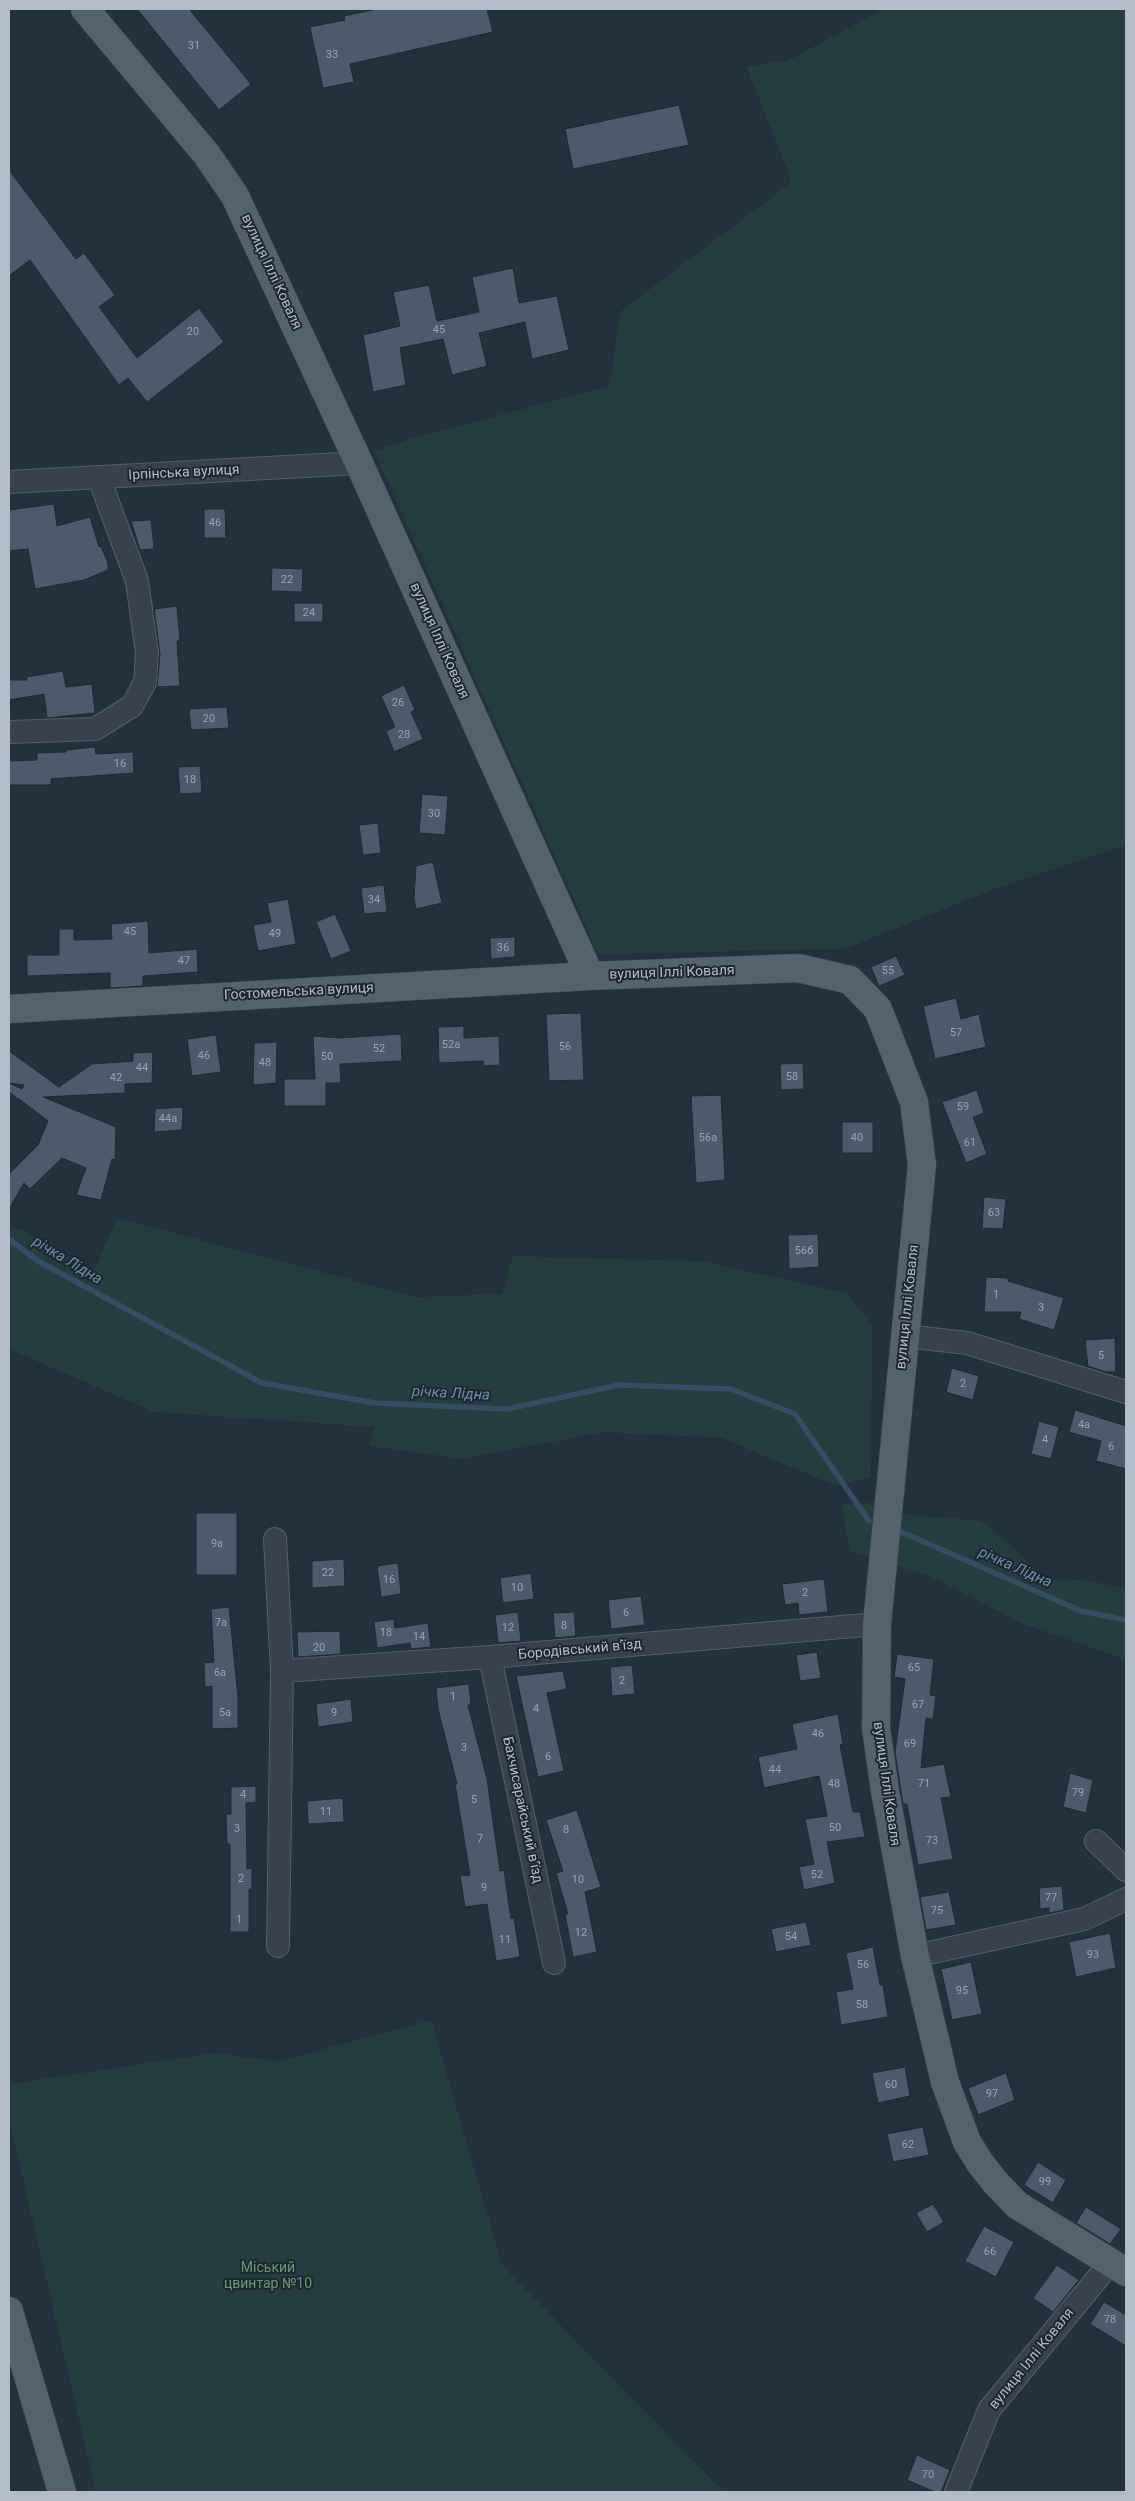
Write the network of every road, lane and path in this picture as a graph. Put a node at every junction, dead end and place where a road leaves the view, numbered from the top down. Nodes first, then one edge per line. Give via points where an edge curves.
1 (85, 9) edge
2 (359, 463) junction
3 (99, 478) junction
4 (9, 482) edge
5 (9, 732) edge
6 (590, 976) junction
7 (9, 1009) edge
8 (905, 1336) junction
9 (1126, 1392) edge
10 (275, 1539) dead end
11 (878, 1624) junction
12 (490, 1657) junction
13 (282, 1671) junction
14 (1096, 1841) dead end
15 (1126, 1870) edge
16 (1126, 1900) edge
17 (278, 1946) dead end
18 (915, 1956) junction
19 (554, 1963) dead end
20 (1118, 2267) edge
21 (9, 2311) edge
22 (62, 2492) edge
23 (956, 2492) edge

1 - 2 main road, вулиця Іллі Коваля via 207,155 235,196
2 - 3 street, Ірпінська вулиця
2 - 6 main road, вулиця Іллі Коваля
3 - 4 street, Ірпінська вулиця
3 - 5 street via 137,580 147,653 146,682 132,706 95,729
6 - 7 main road, Гостомельська вулиця
6 - 8 main road, вулиця Іллі Коваля via 798,968 850,980 878,1009 914,1102 922,1165
8 - 9 street via 967,1343
8 - 11 main road, вулиця Іллі Коваля
10 - 13 street
11 - 12 street, Бородівський в’їзд
11 - 18 main road, вулиця Іллі Коваля via 876,1728
12 - 13 street, Бородівський в’їзд
12 - 19 street, Бахчисарайський в’їзд
13 - 17 street
14 - 15 street
16 - 18 street via 1084,1919
18 - 20 main road, вулиця Іллі Коваля via 945,2082 967,2142 980,2163 1017,2205
20 - 23 street, вулиця Іллі Коваля via 989,2410
21 - 22 main road

